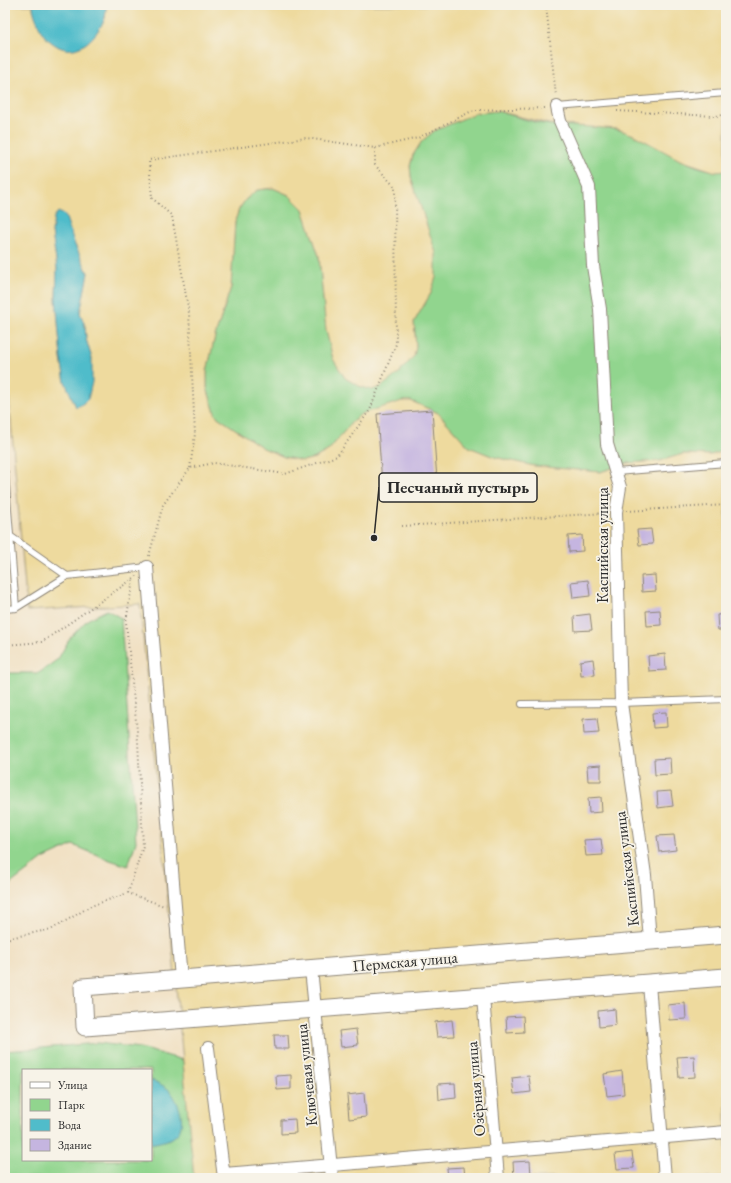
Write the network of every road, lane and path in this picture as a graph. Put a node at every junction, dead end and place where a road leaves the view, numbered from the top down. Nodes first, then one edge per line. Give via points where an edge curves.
1 (546, 5) edge
2 (726, 93) edge
3 (557, 107) junction
4 (616, 111) dead end
5 (726, 115) edge
6 (375, 148) junction
7 (726, 463) edge
8 (190, 468) junction
9 (616, 472) junction
10 (5, 473) edge
11 (726, 505) edge
12 (616, 512) junction
13 (402, 526) dead end
14 (10, 536) junction
15 (146, 567) junction
16 (67, 576) junction
17 (133, 580) junction
18 (16, 608) junction
19 (5, 609) edge
20 (5, 645) edge
21 (726, 699) edge
22 (621, 703) junction
23 (522, 704) dead end
24 (128, 893) junction
25 (176, 910) junction
26 (726, 935) edge
27 (5, 939) edge
28 (650, 941) junction
29 (311, 968) junction
30 (726, 977) edge
31 (181, 979) junction
32 (649, 984) junction
33 (483, 997) junction
34 (315, 1010) junction
35 (208, 1048) dead end
36 (726, 1132) edge
37 (661, 1137) junction
38 (496, 1151) junction
39 (331, 1165) junction
40 (224, 1176) edge
41 (332, 1178) edge
42 (498, 1178) edge
43 (665, 1178) edge

1 - 3 path
2 - 3 lane
3 - 6 path via 474,110 418,138
3 - 9 street, Каспийская улица via 560,121 589,187 593,266 600,309 607,444
4 - 5 path
6 - 8 path via 375,165 395,187 396,344 370,410 337,456 286,474 214,463
6 - 8 path via 306,138 149,160 152,198 172,216 189,313 195,434
7 - 9 lane
8 - 15 path via 163,505
9 - 12 street, Каспийская улица via 620,487
10 - 14 lane
11 - 12 path
12 - 13 path
12 - 22 street, Каспийская улица
14 - 16 lane
14 - 18 lane
15 - 16 lane
15 - 17 path
15 - 25 street
16 - 18 lane
17 - 20 path via 42,642
17 - 24 path via 126,622 138,741 143,846
18 - 19 lane
21 - 22 lane
22 - 23 lane
22 - 28 street, Каспийская улица via 645,875
24 - 25 path
24 - 27 path via 91,906 52,929
25 - 31 street
26 - 28 street, Пермская улица
28 - 29 street, Пермская улица
29 - 31 street, Пермская улица
29 - 34 street, Ключевая улица
30 - 32 street
31 - 34 street, Пермская улица via 83,987 85,1026
32 - 33 street
32 - 37 street
33 - 34 street
33 - 38 street, Озёрная улица
34 - 39 street, Ключевая улица
35 - 40 street
36 - 37 street
37 - 38 street
37 - 43 street
38 - 39 street
38 - 42 street, Озёрная улица
39 - 40 street
39 - 41 street, Ключевая улица

